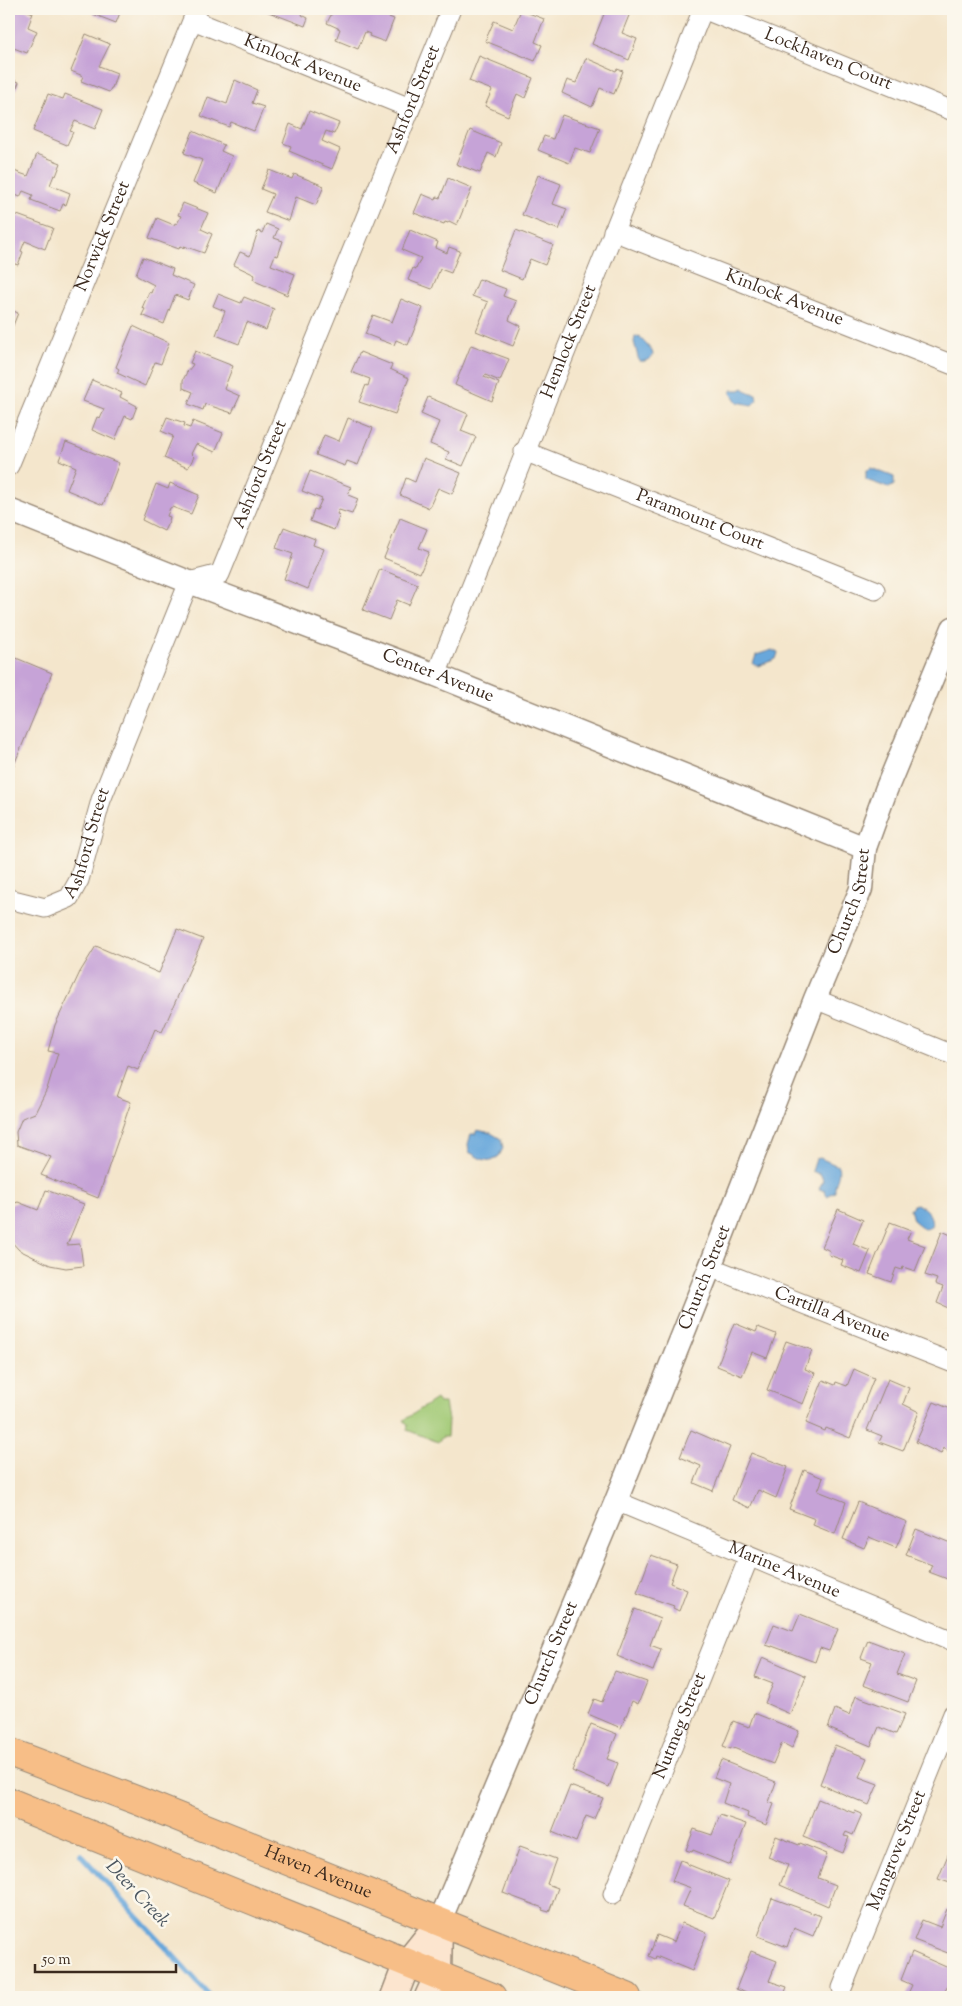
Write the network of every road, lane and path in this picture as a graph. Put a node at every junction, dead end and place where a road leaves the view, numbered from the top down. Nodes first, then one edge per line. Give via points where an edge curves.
1 (451, 9) edge
2 (703, 9) edge
3 (195, 14) edge
4 (410, 108) junction
5 (953, 111) edge
6 (613, 231) junction
7 (953, 365) edge
8 (524, 451) junction
9 (9, 466) edge
10 (9, 510) edge
11 (189, 582) junction
12 (875, 590) dead end
13 (953, 628) edge
14 (436, 674) junction
15 (864, 848) junction
16 (9, 899) edge
17 (815, 999) junction
18 (953, 1055) edge
19 (710, 1267) junction
20 (953, 1363) edge
21 (616, 1501) junction
22 (749, 1557) junction
23 (953, 1641) edge
24 (953, 1714) edge
25 (9, 1752) edge
26 (9, 1802) edge
27 (613, 1894) dead end
28 (439, 1923) junction
29 (407, 1963) junction
30 (433, 1986) edge
31 (842, 1988) dead end
32 (394, 1997) edge
33 (492, 1997) edge
34 (627, 1997) edge

1 - 4 street, Ashford Street
2 - 5 street, Lockhaven Court
2 - 6 street, Hemlock Street
3 - 4 street, Kinlock Avenue
3 - 9 street, Norwick Street
4 - 11 street, Ashford Street via 220,574
6 - 7 street, Kinlock Avenue
6 - 8 street, Hemlock Street
8 - 12 street, Paramount Court
8 - 14 street, Hemlock Street
10 - 11 street, Center Avenue
11 - 14 street, Center Avenue
11 - 16 street, Ashford Street via 101,800 79,880 69,898 45,908
13 - 15 street, Church Street
14 - 15 street, Center Avenue
15 - 17 street, Church Street via 861,889
17 - 18 street
17 - 19 street, Church Street
19 - 20 street, Cartilla Avenue
19 - 21 street, Church Street
21 - 22 street, Marine Avenue
21 - 28 street, Church Street
22 - 23 street, Marine Avenue
22 - 27 street, Nutmeg Street
24 - 31 street, Mangrove Street
25 - 28 main road, Haven Avenue via 405,1906
26 - 29 main road
28 - 29 main road, Church Street
28 - 30 main road, Church Street
28 - 34 main road, Haven Avenue
29 - 30 main road
29 - 32 main road, Church Street
30 - 33 main road

